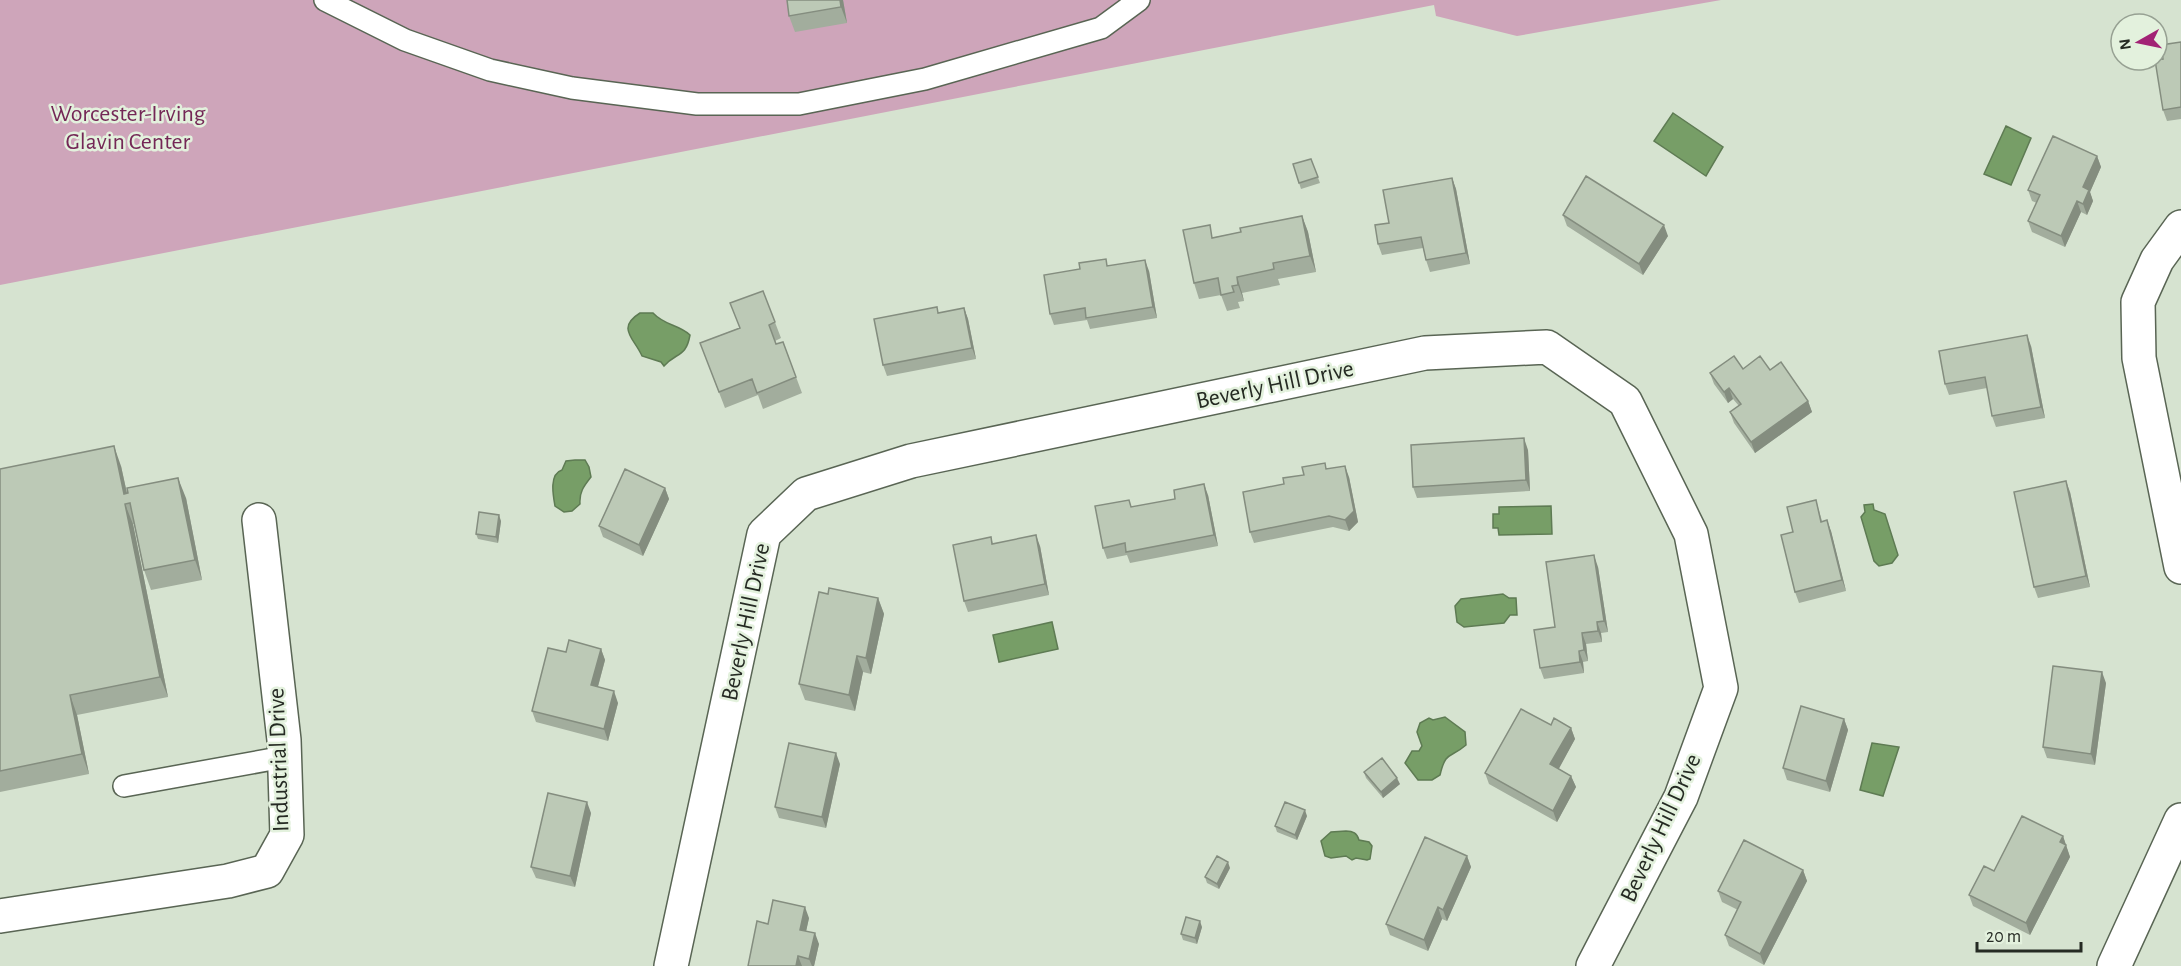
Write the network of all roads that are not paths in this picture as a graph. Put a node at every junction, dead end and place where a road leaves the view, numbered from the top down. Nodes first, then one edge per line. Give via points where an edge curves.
1 (325, 0) edge
2 (1139, 0) edge
3 (2181, 226) edge
4 (259, 520) dead end
5 (2181, 567) edge
6 (284, 757) junction
7 (124, 786) dead end
8 (2181, 820) edge
9 (0, 916) edge
10 (671, 966) edge
11 (1593, 966) edge
12 (2114, 966) edge

1 - 2 lane via 405,40 490,70 572,88 697,104 799,104 925,79 1101,28
3 - 5 street via 2157,260 2139,302 2139,358
4 - 6 street, Industrial Drive
6 - 7 lane
6 - 9 street, Industrial Drive via 287,835 267,871 228,881
8 - 12 street
10 - 11 street, Beverly Hill Drive via 764,534 806,494 911,461 1425,353 1547,347 1626,401 1691,534 1721,688 1681,797

